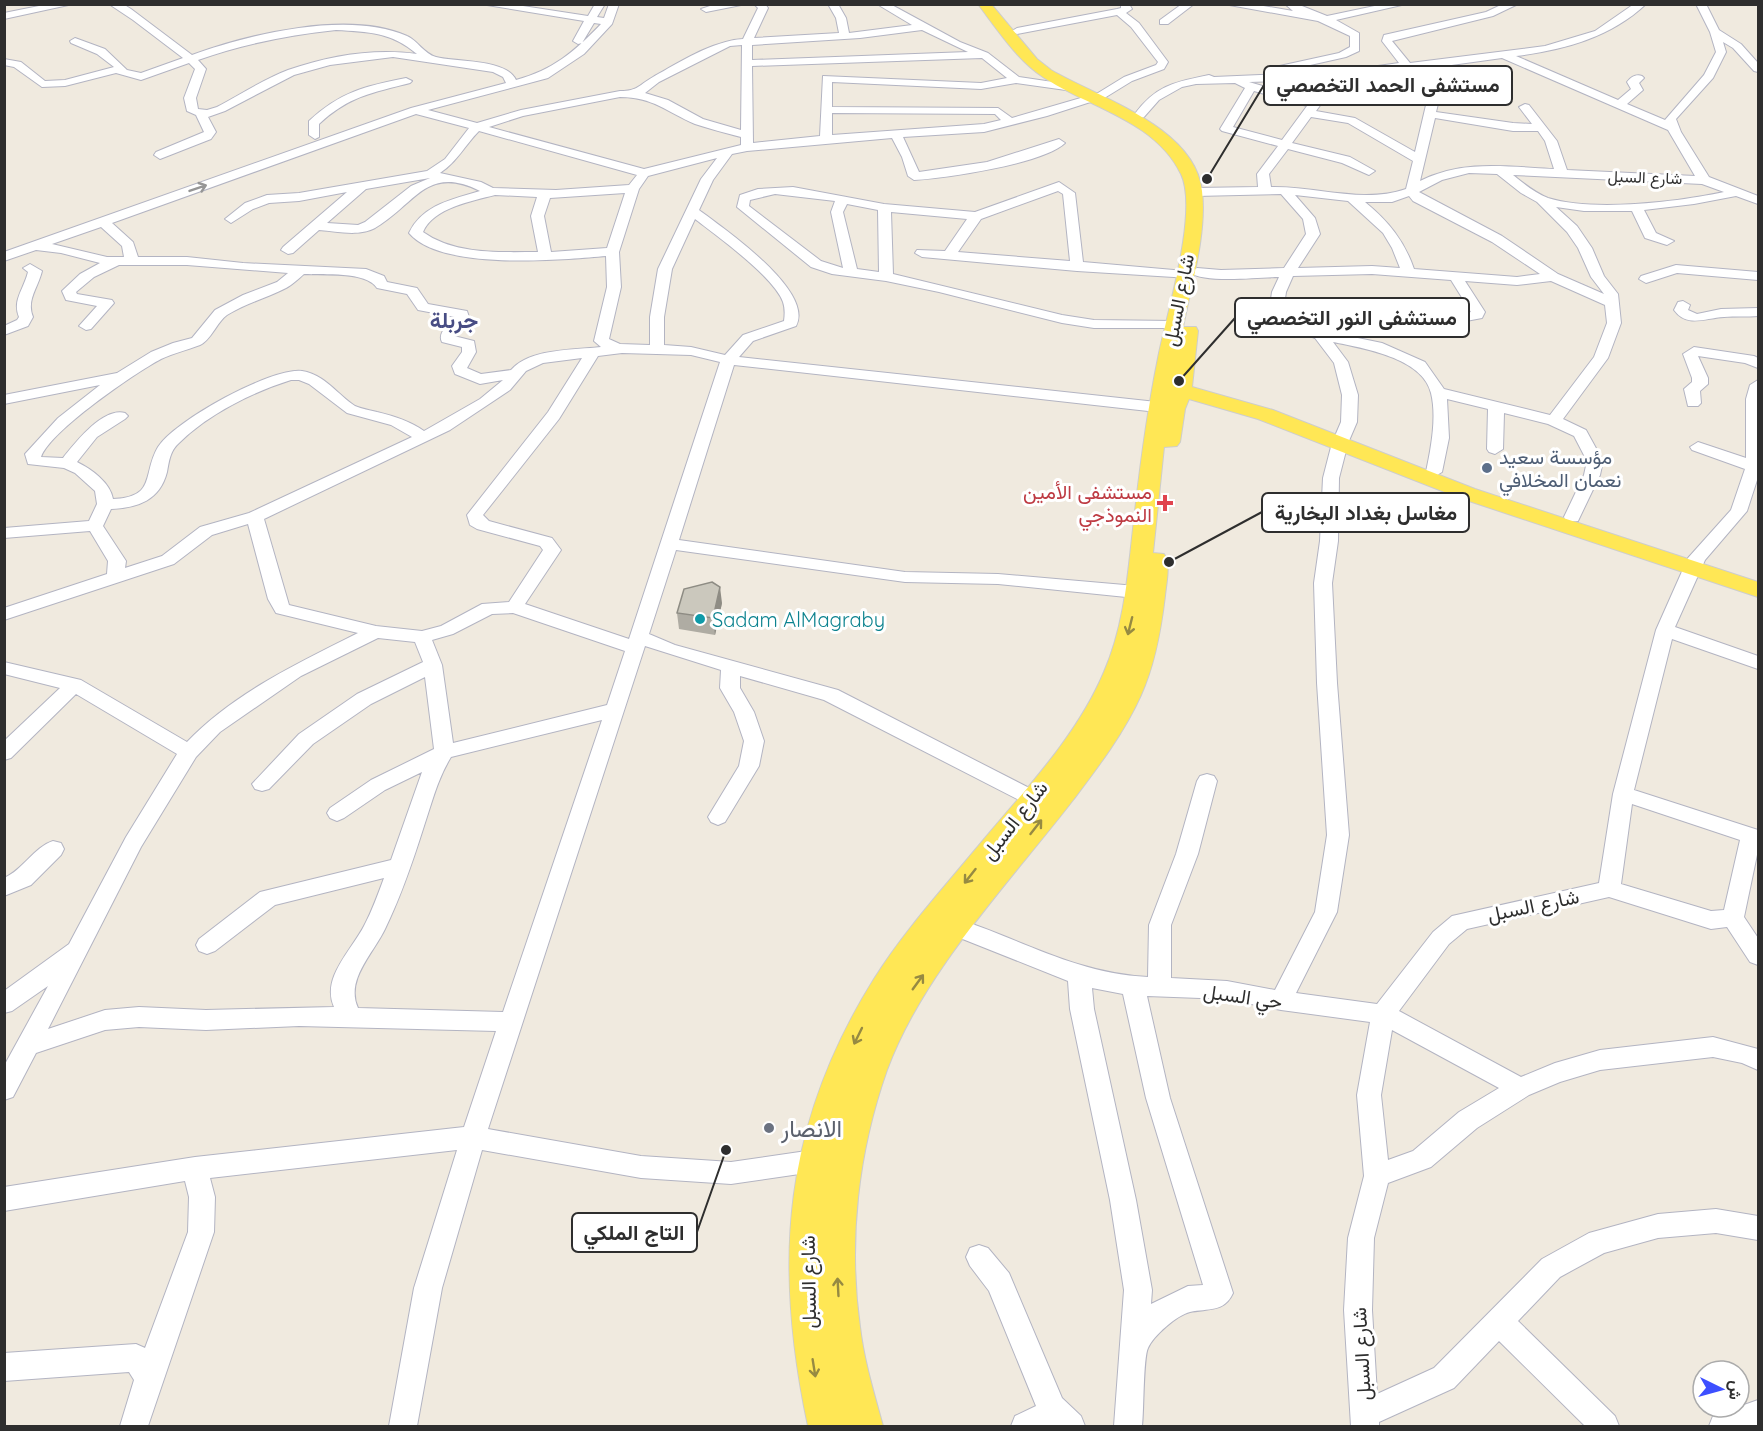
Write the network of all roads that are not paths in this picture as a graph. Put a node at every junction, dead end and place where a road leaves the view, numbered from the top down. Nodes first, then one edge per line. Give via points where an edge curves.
1 (68, 4) edge
2 (114, 4) edge
3 (486, 4) edge
4 (600, 4) edge
5 (614, 4) edge
6 (741, 4) edge
7 (759, 4) edge
8 (833, 4) edge
9 (882, 4) edge
10 (984, 4) edge
11 (995, 4) edge
12 (1189, 4) edge
13 (1229, 4) edge
14 (1290, 4) edge
15 (1401, 4) edge
16 (1513, 4) edge
17 (1641, 4) edge
18 (1701, 4) edge
19 (1121, 8) edge
20 (706, 9) dead end
21 (4, 16) edge
22 (1327, 19) junction
23 (592, 20) junction
24 (608, 22) junction
25 (1164, 22) dead end
26 (925, 26) junction
27 (1017, 31) junction
28 (1715, 32) junction
29 (846, 36) junction
30 (75, 41) dead end
31 (747, 41) junction
32 (1721, 52) junction
33 (984, 55) junction
34 (1503, 55) junction
35 (191, 58) junction
36 (1746, 58) junction
37 (430, 60) junction
38 (825, 60) junction
39 (4, 62) edge
40 (748, 63) junction
41 (1413, 66) junction
42 (1758, 69) edge
43 (122, 70) junction
44 (1336, 75) junction
45 (826, 78) junction
46 (1229, 78) junction
47 (1638, 78) dead end
48 (1016, 80) junction
49 (406, 81) dead end
50 (1197, 81) junction
51 (511, 82) junction
52 (1251, 87) junction
53 (636, 94) junction
54 (1089, 94) junction
55 (1619, 105) junction
56 (410, 107) junction
57 (1525, 107) dead end
58 (1312, 109) junction
59 (826, 110) junction
60 (201, 114) junction
61 (1430, 114) junction
62 (1140, 115) junction
63 (1010, 122) junction
64 (476, 128) junction
65 (1541, 128) junction
66 (1673, 128) junction
67 (315, 135) junction
68 (896, 135) junction
69 (826, 139) junction
70 (747, 141) junction
71 (1059, 143) dead end
72 (1286, 145) junction
73 (727, 153) junction
74 (160, 155) dead end
75 (1420, 160) junction
76 (1369, 171) dead end
77 (1501, 171) junction
78 (644, 173) junction
79 (1562, 174) junction
80 (436, 176) junction
81 (1646, 177) junction
82 (1704, 180) junction
83 (361, 187) junction
84 (1755, 188) edge
85 (633, 189) junction
86 (1284, 190) junction
87 (1736, 190) junction
88 (1264, 191) junction
89 (1412, 191) junction
90 (490, 192) junction
91 (1202, 192) junction
92 (546, 194) junction
93 (1352, 198) junction
94 (842, 200) junction
95 (1541, 200) junction
96 (1758, 200) edge
97 (1668, 203) junction
98 (1636, 207) junction
99 (884, 208) junction
100 (693, 211) junction
101 (976, 216) junction
102 (231, 219) dead end
103 (103, 222) junction
104 (316, 226) junction
105 (1667, 241) dead end
106 (33, 247) junction
107 (5, 250) edge
108 (288, 250) dead end
109 (612, 252) junction
110 (922, 253) dead end
111 (949, 255) junction
112 (546, 257) junction
113 (126, 261) junction
114 (1729, 261) dead end
115 (1077, 267) junction
116 (30, 268) dead end
117 (1676, 269) junction
118 (299, 271) junction
119 (851, 272) junction
120 (1191, 273) junction
121 (1288, 273) junction
122 (1408, 273) junction
123 (1455, 276) junction
124 (1758, 276) edge
125 (886, 277) junction
126 (1553, 277) junction
127 (1646, 279) dead end
128 (1612, 303) junction
129 (1683, 305) dead end
130 (1758, 312) edge
131 (1445, 321) dead end
132 (1174, 325) junction
133 (86, 326) dead end
134 (4, 331) edge
135 (1320, 335) junction
136 (631, 348) junction
137 (657, 349) junction
138 (593, 351) junction
139 (728, 360) junction
140 (1758, 364) edge
141 (514, 374) junction
142 (123, 375) junction
143 (1758, 385) edge
144 (1170, 392) junction
145 (1439, 392) junction
146 (4, 400) edge
147 (1693, 403) dead end
148 (1496, 408) junction
149 (120, 416) dead end
150 (1554, 421) junction
151 (1756, 426) edge
152 (422, 437) junction
153 (1342, 438) junction
154 (1698, 447) dead end
155 (1495, 449) dead end
156 (67, 463) junction
157 (1756, 467) edge
158 (1434, 472) junction
159 (105, 504) junction
160 (255, 517) junction
161 (1572, 517) junction
162 (95, 526) junction
163 (4, 533) edge
164 (669, 544) junction
165 (1695, 563) junction
166 (116, 577) junction
167 (1758, 579) edge
168 (1758, 591) edge
169 (1136, 592) junction
170 (514, 607) junction
171 (4, 614) edge
172 (1665, 630) junction
173 (376, 632) junction
174 (422, 637) junction
175 (637, 643) junction
176 (1758, 663) edge
177 (433, 665) junction
178 (731, 667) junction
179 (4, 668) edge
180 (74, 685) junction
181 (615, 710) junction
182 (189, 752) junction
183 (444, 752) junction
184 (4, 753) edge
185 (1207, 781) dead end
186 (262, 784) dead end
187 (1623, 794) junction
188 (1032, 798) junction
189 (338, 813) dead end
190 (718, 817) dead end
191 (1754, 837) edge
192 (53, 849) dead end
193 (400, 866) junction
194 (4, 888) edge
195 (1609, 889) junction
196 (1749, 889) edge
197 (1732, 918) junction
198 (958, 928) junction
199 (81, 944) junction
200 (207, 945) dead end
201 (1758, 956) edge
202 (1079, 976) junction
203 (1133, 986) junction
204 (1159, 988) junction
205 (1281, 1001) junction
206 (4, 1004) edge
207 (1383, 1014) junction
208 (350, 1017) junction
209 (512, 1022) junction
210 (28, 1046) junction
211 (1758, 1060) edge
212 (1520, 1088) junction
213 (4, 1090) edge
214 (473, 1137) junction
215 (814, 1159) junction
216 (845, 1159) junction
217 (195, 1168) junction
218 (1377, 1176) junction
219 (4, 1199) edge
220 (1758, 1228) edge
221 (978, 1257) dead end
222 (1500, 1322) junction
223 (1134, 1343) junction
224 (4, 1367) edge
225 (149, 1377) junction
226 (1758, 1414) edge
227 (1063, 1420) edge
228 (1365, 1420) edge
229 (134, 1426) edge
230 (403, 1426) edge
231 (827, 1426) edge
232 (864, 1426) edge
233 (1025, 1426) edge
234 (1128, 1426) edge
235 (1605, 1426) edge
236 (1724, 1426) edge

1 - 21 street
2 - 35 street via 142,19
3 - 23 street
4 - 23 street
5 - 24 street
6 - 20 street
7 - 31 street via 763,8
8 - 29 street
9 - 26 street
10 - 54 main road via 1032,62 1046,74
11 - 27 main road
12 - 25 street
13 - 22 street
14 - 22 street
15 - 22 street
16 - 41 street via 1489,14 1388,37 1387,41
17 - 34 street via 1599,33 1546,50
18 - 28 street
19 - 27 street
19 - 54 street via 1163,62 1160,67
22 - 50 street via 1355,35 1355,49 1282,68
23 - 24 street
23 - 51 street via 574,46 550,65
24 - 51 street via 561,66 544,76
26 - 29 street
26 - 33 street
27 - 54 main road via 1044,61
28 - 32 street
28 - 36 street via 1737,46
29 - 31 street
30 - 43 street via 113,58
31 - 40 street
31 - 53 street via 710,50
32 - 36 street
32 - 66 street via 1709,76 1670,119
33 - 38 street
33 - 48 street
34 - 41 street
34 - 55 street
35 - 37 street via 267,37 336,27 404,38
35 - 43 street via 141,77
35 - 60 street via 201,69 190,98 194,111
36 - 42 street
37 - 51 street via 496,69 508,75
37 - 60 street via 393,54 329,62 290,73 221,110
38 - 40 street
38 - 45 street
39 - 43 street via 17,63 42,84 51,85
40 - 70 street
41 - 44 street
41 - 61 street via 1433,75 1436,88
44 - 46 street
44 - 58 street
45 - 48 street via 981,86
45 - 59 street
46 - 50 street
46 - 52 street
47 - 55 street via 1633,82 1636,90
48 - 54 street
49 - 67 street via 351,93 339,100 313,123
50 - 62 street via 1168,87 1152,98
51 - 56 street
52 - 58 street
52 - 72 street via 1226,129
53 - 64 street via 521,113
53 - 70 street via 664,102
54 - 62 main road
54 - 63 street
54 - 91 main road via 1160,136
55 - 66 street
56 - 64 street
56 - 67 street
103 -> 56 street
57 - 65 street
58 - 72 street
58 - 75 street via 1351,120
59 - 63 street via 998,111
59 - 69 street
60 - 74 street via 210,132 207,136
61 - 65 street
61 - 75 street
62 - 91 main road via 1187,147 1205,177
63 - 68 street via 984,128
64 - 78 street
64 - 80 street
65 - 79 street via 1551,141
66 - 82 street
67 - 107 street
68 - 69 street
68 - 71 street via 914,176 1019,159
69 - 70 street
70 - 73 street
72 - 76 street via 1346,160
72 - 88 street via 1263,174
73 - 78 street
73 - 100 street via 707,179
75 - 89 street
77 - 79 street, شارع السبل
77 - 89 street, شارع السبل via 1469,169 1438,177
77 - 95 street
78 - 85 street
79 - 81 street, شارع السبل
80 - 83 street
80 - 90 street via 474,184
80 - 104 street via 370,225 358,229
81 - 82 street, شارع السبل
81 - 97 street
82 - 87 street, شارع السبل
83 - 102 street via 267,199
83 - 104 street
84 - 87 street
85 - 92 street
85 - 109 street
86 - 88 street, شارع السبل
86 - 93 street, شارع السبل
86 - 121 street via 1309,218 1313,234
87 - 96 street, شارع السبل
87 - 97 street via 1719,197
88 - 91 street, شارع السبل
89 - 93 street, شارع السبل via 1392,198
89 - 126 street via 1418,198 1497,239
90 - 92 street
90 - 112 street via 433,211 417,225 416,233 434,245 469,252
91 - 120 main road, شارع السبل
92 - 112 street via 540,200 538,218
93 - 122 street via 1390,231 1401,248
94 - 99 street
94 - 119 street via 837,212
94 - 119 street via 770,190 744,198 743,207 816,264
95 - 98 street via 1565,205
95 - 128 street via 1572,229 1611,294
97 - 98 street
98 - 105 street via 1650,235
99 - 101 street
99 - 125 street
100 - 137 street via 665,269 657,317
100 - 139 street via 742,251 789,300 791,323 748,338
101 - 111 street
101 - 115 street via 1059,186 1068,194
103 - 106 street
103 - 113 street via 128,245
104 - 108 street
106 - 107 street
106 - 113 street
109 - 112 street
109 - 136 street via 614,287 602,341
110 - 111 street
111 - 115 street
113 - 118 street via 187,261
113 - 133 street via 97,268 69,291 71,297 106,303
114 - 117 street
115 - 120 street
116 - 134 street via 35,271 34,282 23,302 26,316 23,323
117 - 124 street
117 - 127 street
118 - 141 street via 366,273 380,279 382,285 412,291 423,307 462,314 447,335 447,339 469,344 460,371 480,378
118 - 142 street via 282,285 220,313 197,341 180,344
119 - 125 street
120 - 121 street
120 - 132 main road, شارع السبل
120 - 144 main road, شارع السبل
121 - 122 street
121 - 135 street via 1276,313 1289,323
122 - 123 street
123 - 126 street via 1517,281
123 - 131 street via 1478,312
125 - 132 street via 1062,319 1094,324
126 - 128 street
128 - 150 street via 1614,323 1601,358
129 - 130 street via 1685,315 1697,318
132 - 144 main road, شارع السبل
135 - 145 street via 1377,346 1420,365
135 - 153 street via 1341,362 1350,395 1350,422
136 - 137 street
136 - 138 street
137 - 139 street via 690,351
138 - 141 street via 540,359
138 - 170 street via 577,382 475,515 476,521 546,542 552,550
139 - 144 street
139 - 164 street
140 - 147 street via 1749,359 1694,351 1690,354 1700,384 1692,390
141 - 152 street via 505,387 484,402
142 - 146 street
142 - 156 street via 66,419 33,454 34,461
143 - 151 street via 1754,399
144 - 153 main road via 1235,404
144 - 169 main road, شارع السبل
198 -> 144 main road, شارع السبل via 1101,740 1128,696 1152,614
145 - 148 street
145 - 158 street via 1441,438
148 - 150 street
148 - 155 street
149 - 156 street via 91,434
150 - 161 street via 1580,433 1595,461
151 - 157 street
152 - 159 street via 395,421 351,410 300,375 283,377 184,428 166,446 155,485 129,504
152 - 160 street
153 - 158 main road
153 - 165 main road via 1425,479
153 - 205 street via 1331,478 1323,583 1338,835 1326,912
154 - 157 street
156 - 159 street via 103,490
157 - 165 street via 1739,511
158 - 161 main road
159 - 162 street
160 - 166 street via 206,531 168,560
160 - 173 street via 282,609
161 - 165 main road
162 - 163 street
162 - 166 street via 117,561
164 - 169 street via 905,577 998,579
164 - 175 street
165 - 167 main road
165 - 168 main road
165 - 172 street
166 - 171 street
169 -> 188 main road, شارع السبل via 1125,649 1108,692
170 - 174 street via 488,608 456,626
170 - 175 street
172 - 176 street
172 - 187 street
173 - 174 street
173 - 182 street via 294,672 213,728
174 - 177 street
175 - 178 street
175 - 181 street
177 - 183 street
177 - 186 street via 364,699 306,739
178 - 188 street via 831,695
178 - 190 street via 730,688 754,741 749,765
179 - 180 street
180 - 182 street
180 - 184 street
181 - 183 street
181 - 209 street
182 - 199 street via 133,843
183 - 189 street via 378,785
183 - 193 street via 432,771
185 - 204 street via 1187,854 1160,925
187 - 191 street
187 - 195 street
188 -> 215 main road, شارع السبل via 886,987 842,1068
191 - 196 street
192 - 194 street via 23,879
193 - 200 street via 268,898
193 - 208 street via 374,929 345,978 341,996
195 - 197 street via 1711,920
195 - 207 street, شارع السبل via 1460,921 1441,938
196 - 197 street
197 - 201 street
198 - 202 street, حي السبل
216 -> 198 main road, شارع السبل via 872,1066 886,1035 910,993
199 - 206 street
199 - 210 street
202 - 203 street, حي السبل
202 - 223 street via 1082,1009 1138,1290
203 - 204 street, حي السبل
203 - 223 street via 1158,1098 1219,1293 1172,1306 1159,1314
204 - 205 street, حي السبل via 1227,990
205 - 207 street, حي السبل
207 - 212 street, حي السبل
207 - 218 street, شارع السبل via 1369,1095
208 - 209 street
208 - 210 street via 138,1017 105,1020
209 - 214 street
210 - 213 street
211 - 212 street via 1713,1047 1600,1060
212 - 218 street via 1468,1120 1422,1159
214 - 215 street via 652,1168 731,1173
214 - 217 street
214 - 230 street via 428,1288
215 - 216 street
215 -> 231 main road, شارع السبل via 803,1262 807,1324
232 -> 216 main road, شارع السبل via 840,1316 836,1259
217 - 219 street
217 - 225 street via 202,1197 201,1232
218 - 228 street, شارع السبل via 1361,1238 1358,1310
220 - 222 street via 1716,1221 1670,1225 1598,1242 1551,1268
221 - 227 street via 999,1282
222 - 228 street via 1444,1378
222 - 235 street
223 - 234 street
224 - 225 street via 136,1358
225 - 229 street
226 - 236 street
227 - 233 street

